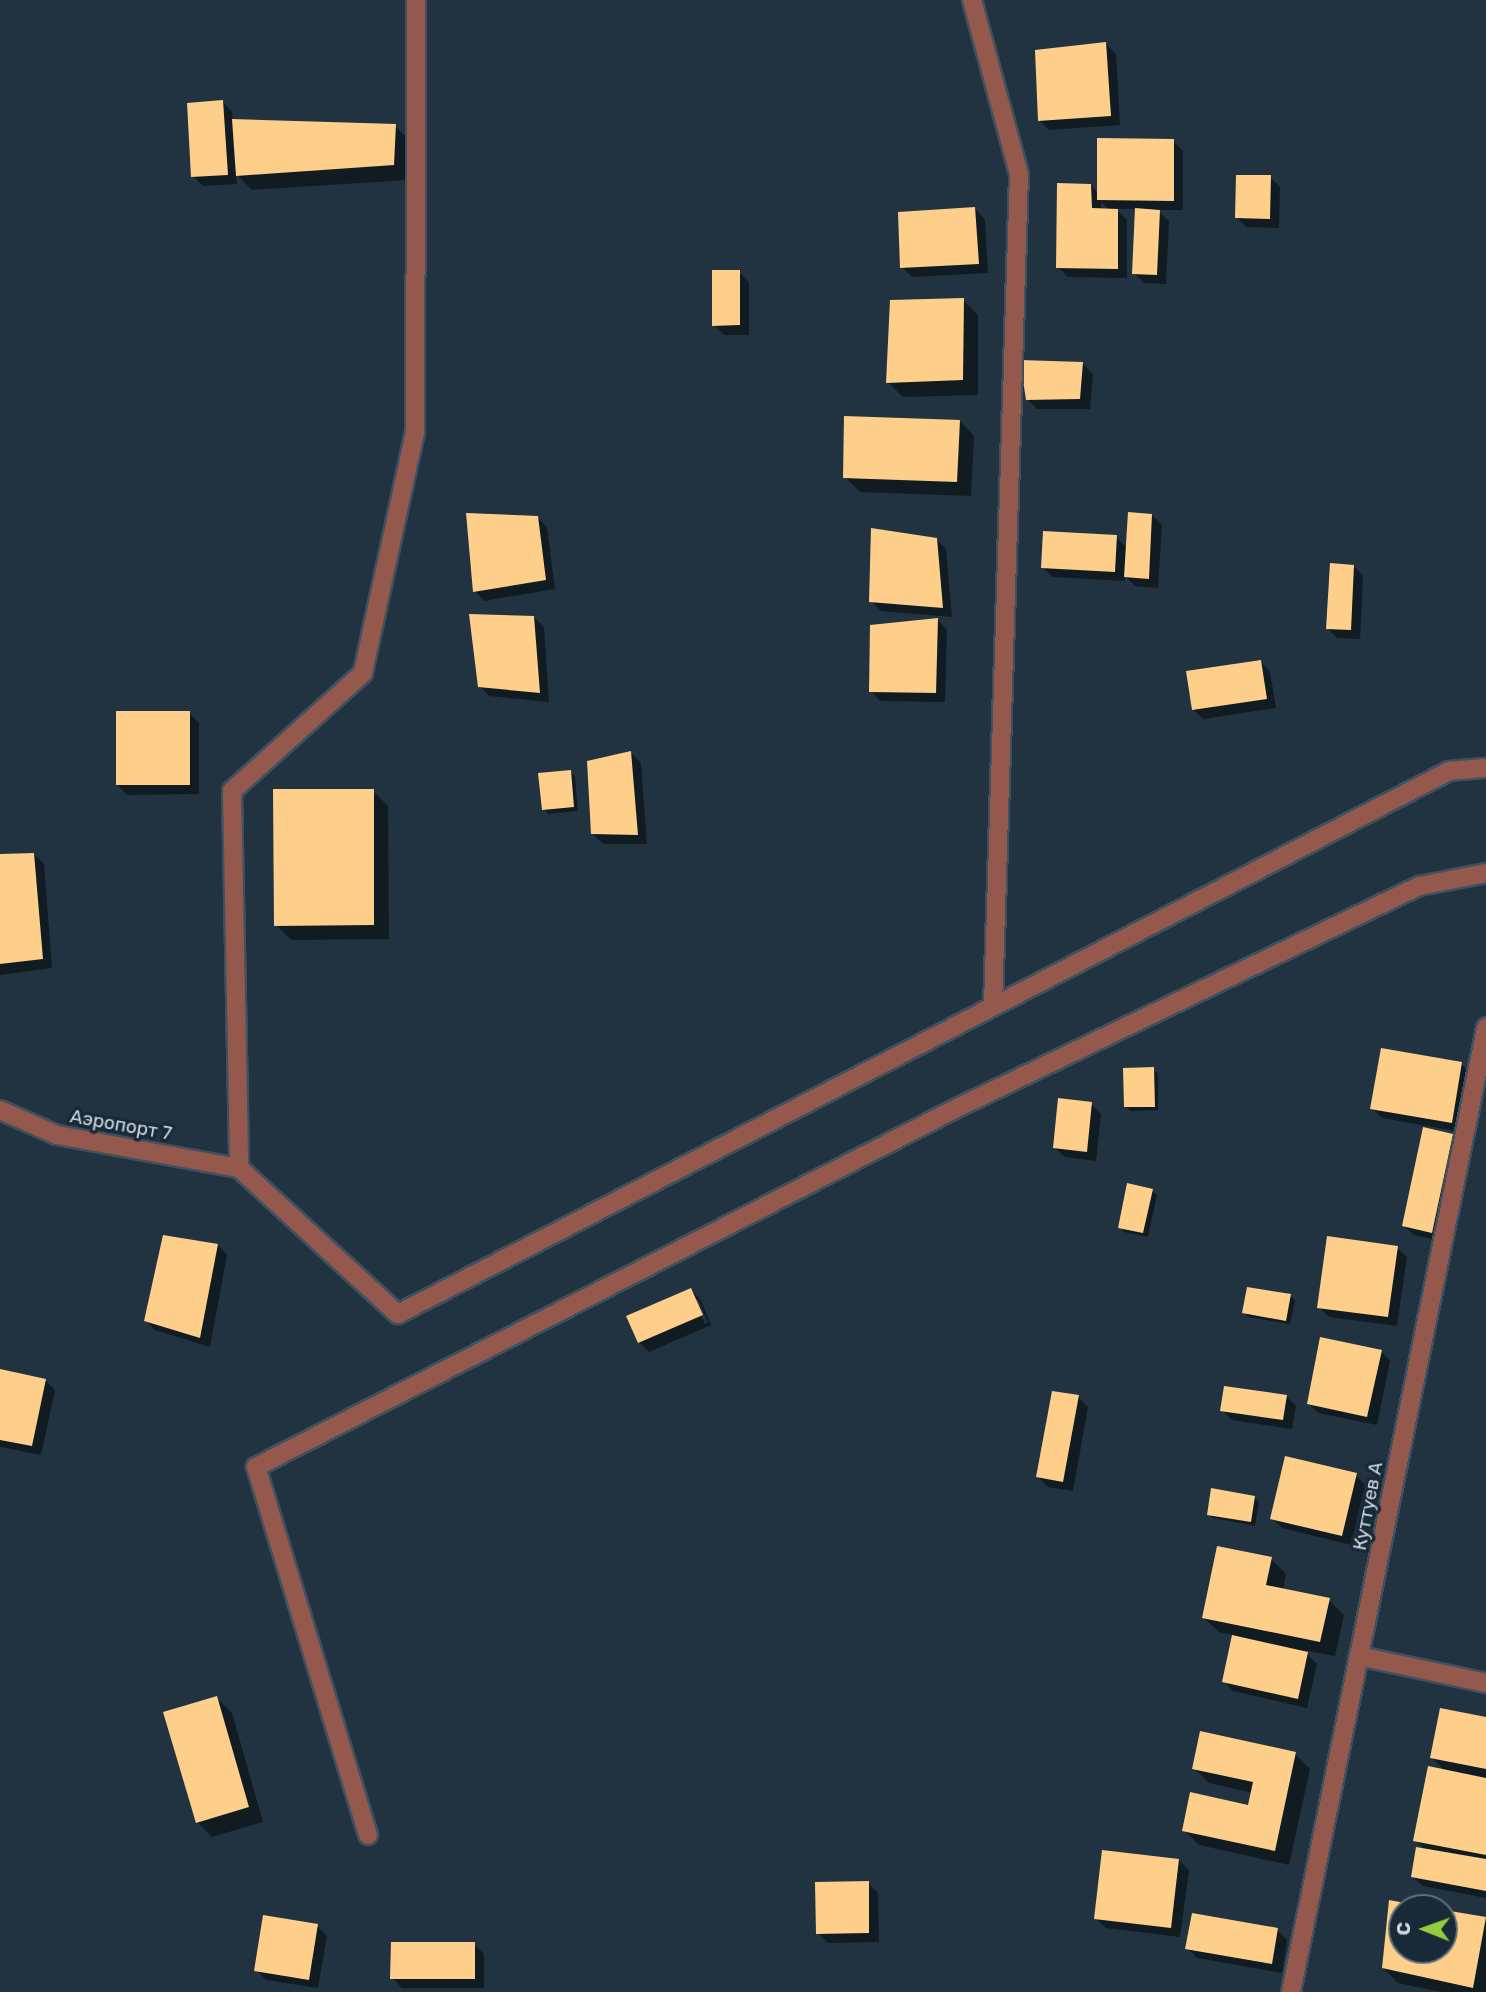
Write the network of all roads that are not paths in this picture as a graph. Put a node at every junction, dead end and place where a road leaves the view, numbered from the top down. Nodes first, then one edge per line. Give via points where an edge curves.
1 (415, 0) edge
2 (972, 0) edge
3 (1486, 768) edge
4 (1486, 873) edge
5 (993, 1006) junction
6 (1486, 1028) edge
7 (0, 1110) edge
8 (239, 1168) junction
9 (1359, 1657) junction
10 (1486, 1683) edge
11 (368, 1835) dead end
12 (1291, 1992) edge

1 - 8 street via 415,432 363,673 232,791
2 - 5 street via 1019,174
3 - 5 street via 1449,771
4 - 11 street via 1419,886 961,1106 256,1467
5 - 8 street via 398,1314
6 - 9 street, Куттуев А
7 - 8 street, Аэропорт 7 via 57,1135
9 - 10 street
9 - 12 street, Куттуев А

